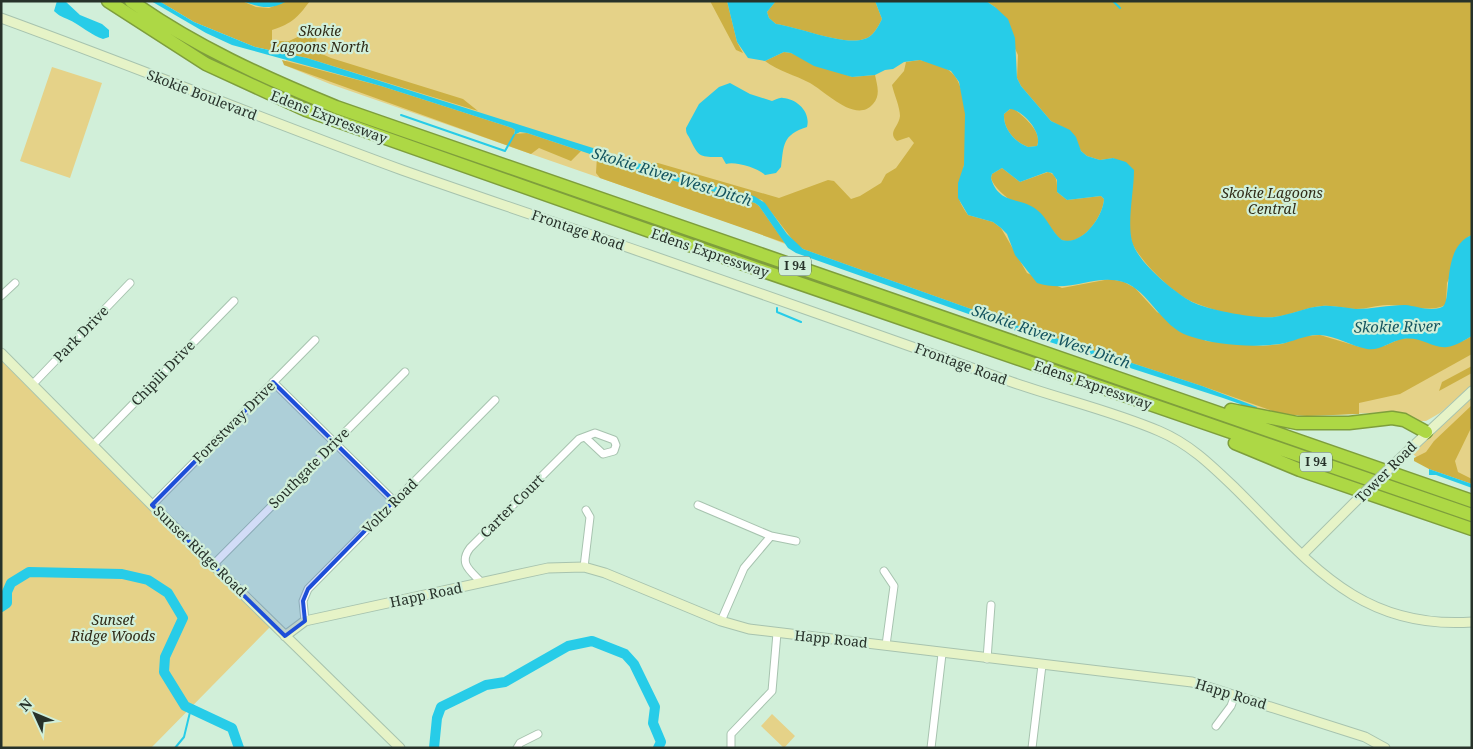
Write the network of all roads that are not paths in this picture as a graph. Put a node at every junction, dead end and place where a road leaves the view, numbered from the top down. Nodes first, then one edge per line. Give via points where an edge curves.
1 (108, 1) edge
2 (131, 1) edge
3 (1, 18) edge
4 (403, 170) joint
5 (15, 283) dead end
6 (130, 283) dead end
7 (1, 296) edge
8 (234, 301) dead end
9 (315, 340) dead end
10 (1, 353) edge
11 (405, 372) dead end
12 (273, 382) junction
13 (33, 384) junction
14 (1472, 391) edge
15 (1165, 395) junction
16 (495, 400) dead end
17 (1160, 409) junction
18 (1426, 432) junction
19 (586, 438) dead end
20 (334, 443) junction
21 (93, 445) junction
22 (394, 502) junction
23 (1472, 502) edge
24 (152, 505) junction
25 (698, 505) dead end
26 (586, 510) dead end
27 (1472, 515) edge
28 (1472, 529) edge
29 (771, 536) junction
30 (796, 540) dead end
31 (1302, 555) junction
32 (214, 564) junction
33 (584, 567) junction
34 (884, 571) dead end
35 (482, 583) junction
36 (991, 605) dead end
37 (305, 621) junction
38 (721, 621) junction
39 (1472, 622) edge
40 (777, 633) junction
41 (285, 636) junction
42 (886, 645) junction
43 (942, 654) junction
44 (987, 659) junction
45 (1042, 665) junction
46 (1235, 695) junction
47 (1216, 726) dead end
48 (538, 734) dead end
49 (400, 748) edge
50 (517, 748) edge
51 (731, 748) edge
52 (931, 748) edge
53 (1032, 748) edge
54 (1386, 748) edge

1 - 17 highway, Edens Expressway / I 94 via 206,64 306,110
2 - 15 highway, Edens Expressway / I 94 via 236,63 336,107
3 - 4 main road, Skokie Boulevard
4 - 31 main road, Frontage Road via 1159,431 1205,459
5 - 7 street
6 - 13 street, Park Drive
8 - 21 street, Chipili Drive
9 - 12 street, Forestway Drive
10 - 13 main road, Sunset Ridge Road
11 - 20 street, Southgate Drive
12 - 20 street
12 - 24 street, Forestway Drive
13 - 21 main road, Sunset Ridge Road
14 - 18 main road, Tower Road
15 - 18 highway via 1297,423 1392,418 1404,420
15 - 23 highway, Edens Expressway / I 94
16 - 22 street, Voltz Road
17 - 27 highway, Edens Expressway / I 94
17 - 28 highway via 1300,470
18 - 31 main road, Tower Road, bridge
19 - 35 street, Carter Court via 579,439 464,556 466,566
20 - 22 street
20 - 32 street, Southgate Drive
21 - 24 main road, Sunset Ridge Road
22 - 37 street, Voltz Road via 308,589 303,601
24 - 32 main road, Sunset Ridge Road
25 - 29 street
26 - 33 street via 590,518
29 - 30 street
29 - 38 street via 744,568
31 - 39 main road, Frontage Road via 1330,582 1383,611 1444,624
32 - 41 main road, Sunset Ridge Road
33 - 35 main road, Happ Road via 548,568
33 - 38 main road, Happ Road
34 - 42 street via 894,586
35 - 37 main road, Happ Road
36 - 44 street
37 - 41 main road, Happ Road
38 - 40 main road, Happ Road
40 - 42 main road, Happ Road
40 - 51 street via 772,691 731,734
41 - 49 main road, Sunset Ridge Road
42 - 43 main road, Happ Road
43 - 44 main road, Happ Road
43 - 52 street
44 - 45 main road, Happ Road
45 - 46 main road, Happ Road via 1192,682
45 - 53 street
46 - 47 street via 1228,712
46 - 54 main road, Happ Road
48 - 50 street via 520,742

